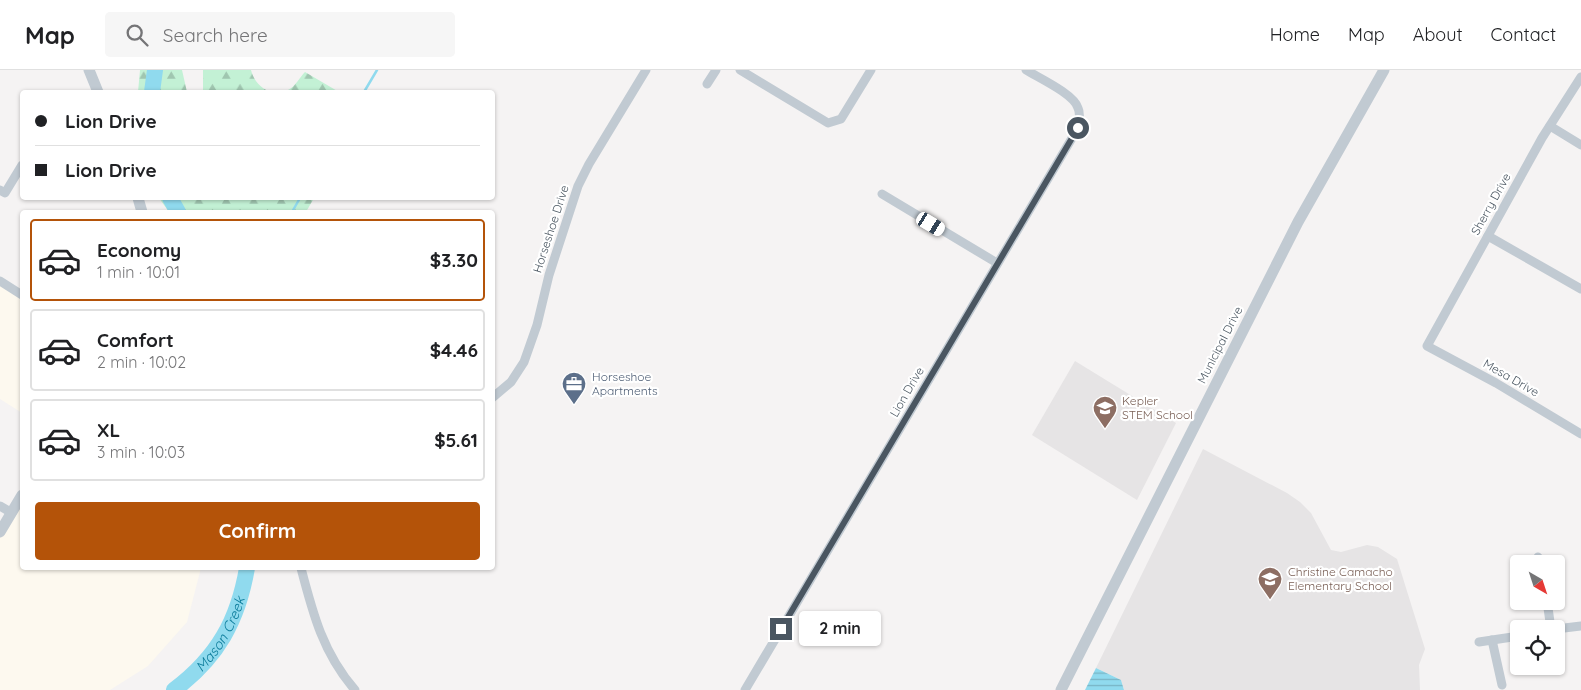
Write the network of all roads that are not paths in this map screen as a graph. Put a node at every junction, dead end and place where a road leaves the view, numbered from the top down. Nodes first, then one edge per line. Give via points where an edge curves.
1 (89, 70) edge
2 (646, 70) edge
3 (716, 70) edge
4 (740, 70) edge
5 (871, 70) edge
6 (1026, 70) edge
7 (1384, 70) edge
8 (1581, 77) edge
9 (708, 84) dead end
10 (97, 90) edge
11 (1550, 126) junction
12 (1581, 145) edge
13 (20, 168) edge
14 (0, 190) edge
15 (882, 194) dead end
16 (1488, 236) junction
17 (997, 263) junction
18 (0, 281) edge
19 (1581, 289) edge
20 (20, 294) edge
21 (1427, 346) joint
22 (495, 396) edge
23 (1581, 434) edge
24 (20, 499) edge
25 (0, 506) edge
26 (12, 513) junction
27 (0, 532) edge
28 (302, 570) edge
29 (1581, 626) edge
30 (1565, 629) edge
31 (1510, 637) edge
32 (1492, 640) junction
33 (1479, 642) dead end
34 (1502, 685) dead end
35 (355, 690) edge
36 (745, 690) edge
37 (1061, 690) edge

1 - 10 street
2 - 22 street, Horseshoe Drive via 578,186 524,362 508,386
3 - 9 street
4 - 5 street via 828,123 841,119
6 - 17 street, Lion Drive via 1072,98 1080,114 1078,128
7 - 37 street, Municipal Drive via 1298,222
8 - 11 street, Sherry Drive
11 - 12 street
11 - 16 street, Sherry Drive
13 - 14 street via 5,193
15 - 17 street
16 - 19 street
16 - 21 street, Sherry Drive
17 - 36 street, Lion Drive
18 - 20 street
21 - 23 street, Mesa Drive
24 - 26 street
25 - 26 street
26 - 27 street
28 - 35 street via 322,640 332,660
29 - 30 street
31 - 32 street
32 - 33 street
32 - 34 street

